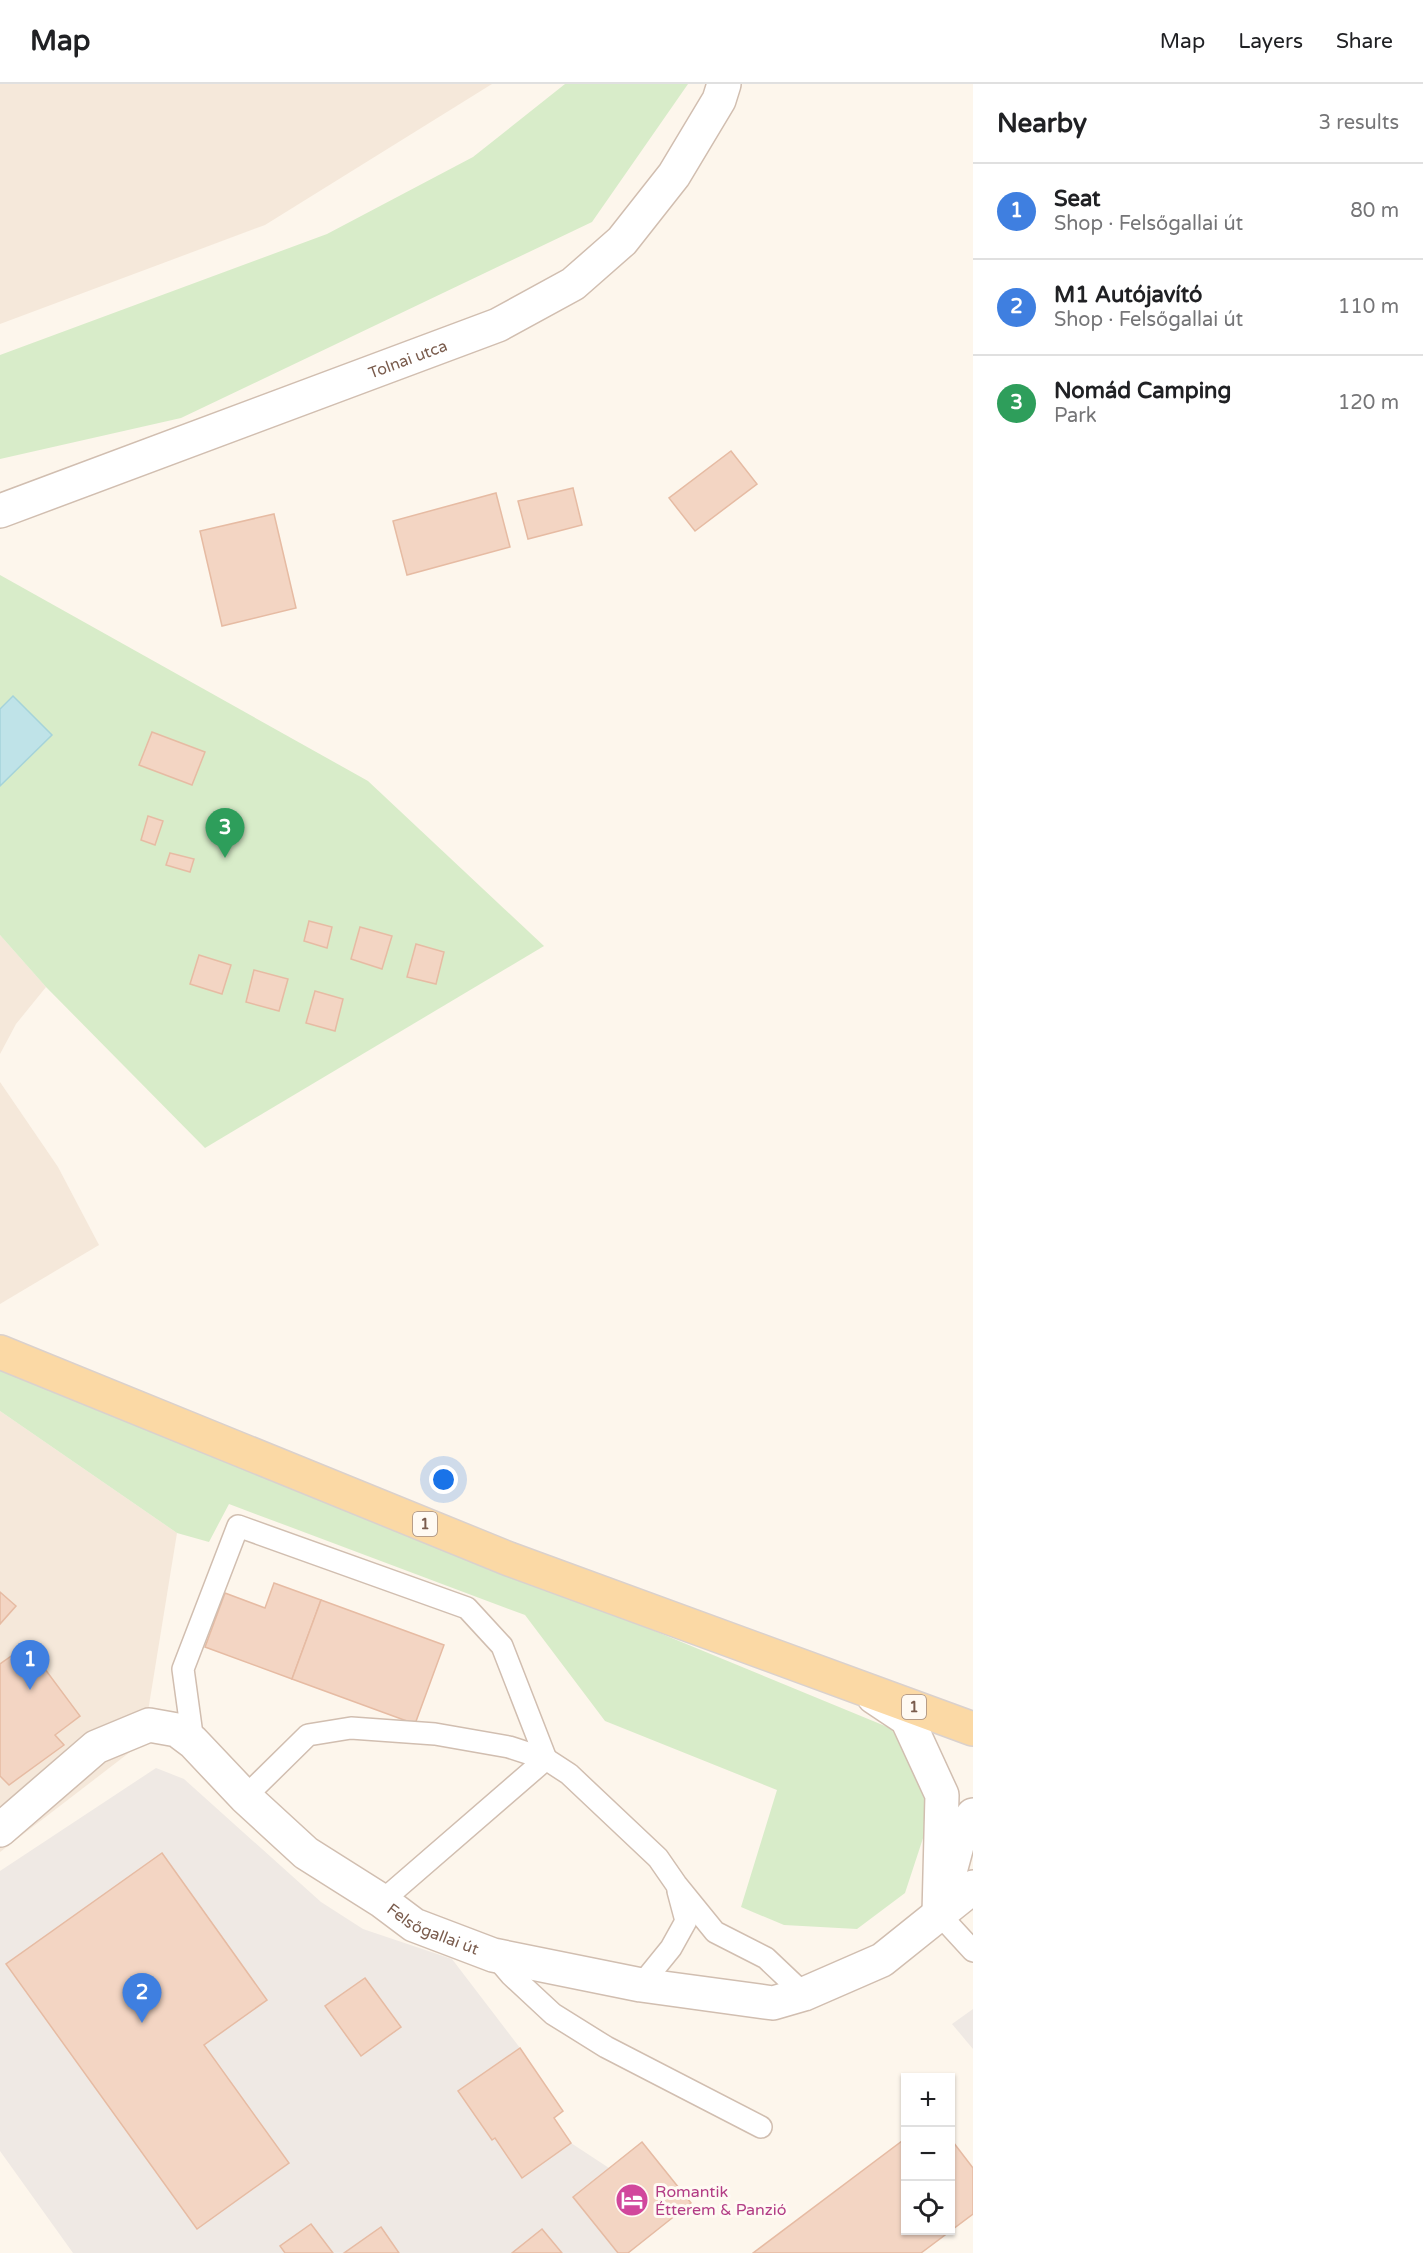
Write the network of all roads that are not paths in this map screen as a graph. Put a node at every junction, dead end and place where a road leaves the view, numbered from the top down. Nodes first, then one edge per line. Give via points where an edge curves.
1 (724, 84) edge
2 (0, 511) edge
3 (0, 1352) edge
4 (855, 1684) junction
5 (973, 1729) edge
6 (193, 1742) junction
7 (546, 1759) junction
8 (245, 1797) junction
9 (973, 1815) edge
10 (0, 1830) edge
11 (676, 1884) junction
12 (973, 1887) edge
13 (382, 1901) junction
14 (973, 1906) edge
15 (939, 1914) junction
16 (973, 1951) edge
17 (493, 1955) junction
18 (641, 1985) junction
19 (804, 1994) junction
20 (761, 2127) dead end

1 - 2 street, Tolnai utca via 719,100 674,175 622,241 573,284 498,325
3 - 4 main road, 1 via 509,1559
4 - 5 main road, 1
4 - 15 street via 907,1719 942,1795
6 - 7 lane via 183,1670 238,1526 467,1608 502,1646
6 - 8 street, Felsőgallai út
6 - 10 street, Felsőgallai út via 177,1730 149,1725 96,1748
7 - 8 lane via 509,1747 435,1734 351,1728 308,1735
7 - 11 lane via 569,1774 658,1858
7 - 13 lane
8 - 13 street, Felsőgallai út via 306,1852
9 - 15 street via 961,1831
11 - 18 lane via 686,1921 671,1948
11 - 19 lane via 715,1932 766,1958
12 - 15 street, Felsőgallai út
13 - 17 street, Felsőgallai út via 414,1925
14 - 15 street
15 - 16 lane
15 - 19 street, Felsőgallai út via 882,1960
17 - 18 street, Felsőgallai út
17 - 20 lane via 553,2014 606,2047
18 - 19 street, Felsőgallai út via 773,2003

